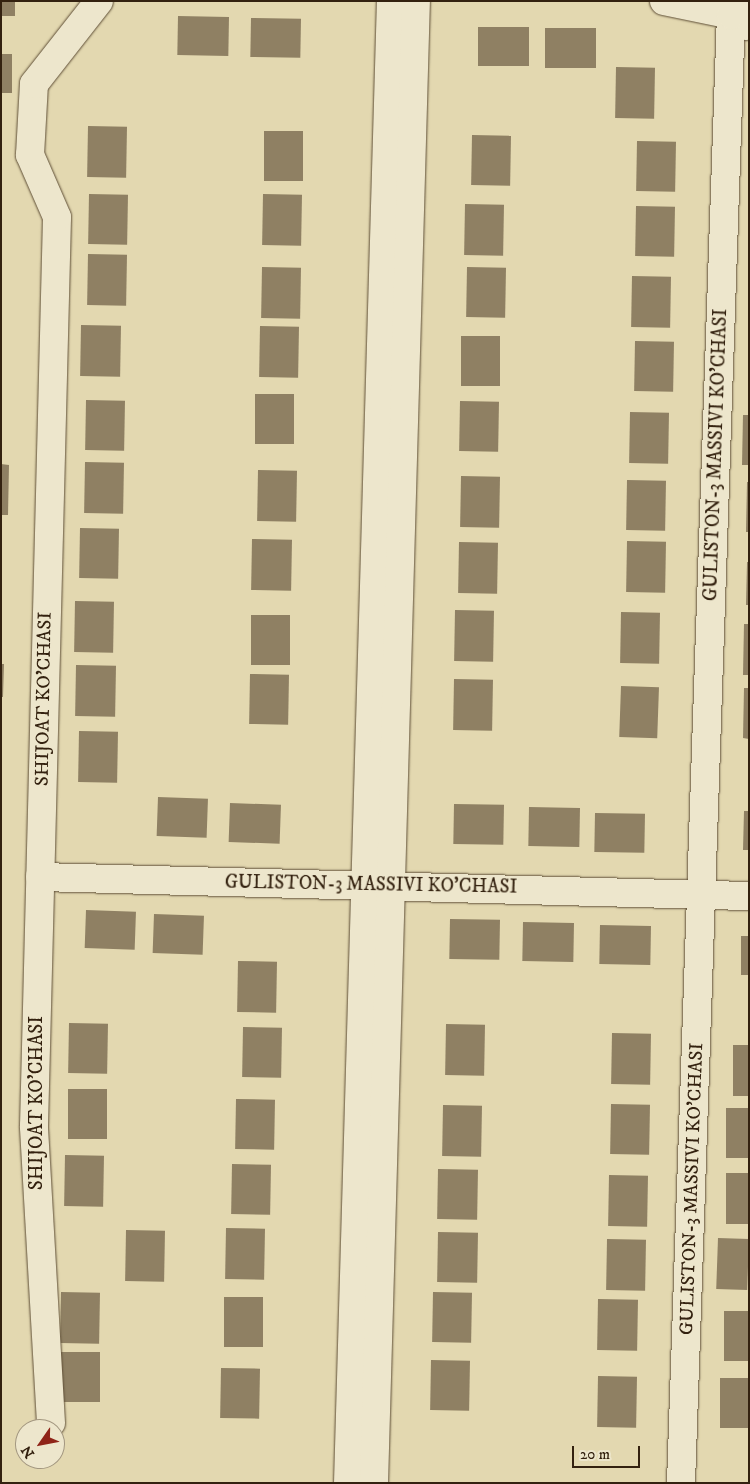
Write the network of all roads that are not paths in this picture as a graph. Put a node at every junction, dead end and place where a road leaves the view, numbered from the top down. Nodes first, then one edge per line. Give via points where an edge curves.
1 (99, 1) edge
2 (391, 1) edge
3 (416, 1) edge
4 (664, 1) edge
5 (740, 15) edge
6 (40, 877) junction
7 (380, 885) junction
8 (702, 894) junction
9 (749, 896) edge
10 (51, 1419) edge
11 (348, 1483) edge
12 (374, 1483) edge
13 (681, 1483) edge

1 - 6 street, SHIJOAT KO'CHASI via 34,84 30,155 57,216
2 - 7 street
3 - 7 street
4 - 5 street, GULISTON-3 MASSIVI KO'CHASI
5 - 8 street, GULISTON-3 MASSIVI KO'CHASI
6 - 7 street, GULISTON-3 MASSIVI KO'CHASI
6 - 10 street, SHIJOAT KO'CHASI via 34,1126
7 - 8 street, GULISTON-3 MASSIVI KO'CHASI
7 - 11 street
7 - 12 street
8 - 9 street, GULISTON-3 MASSIVI KO'CHASI
8 - 13 street, GULISTON-3 MASSIVI KO'CHASI

